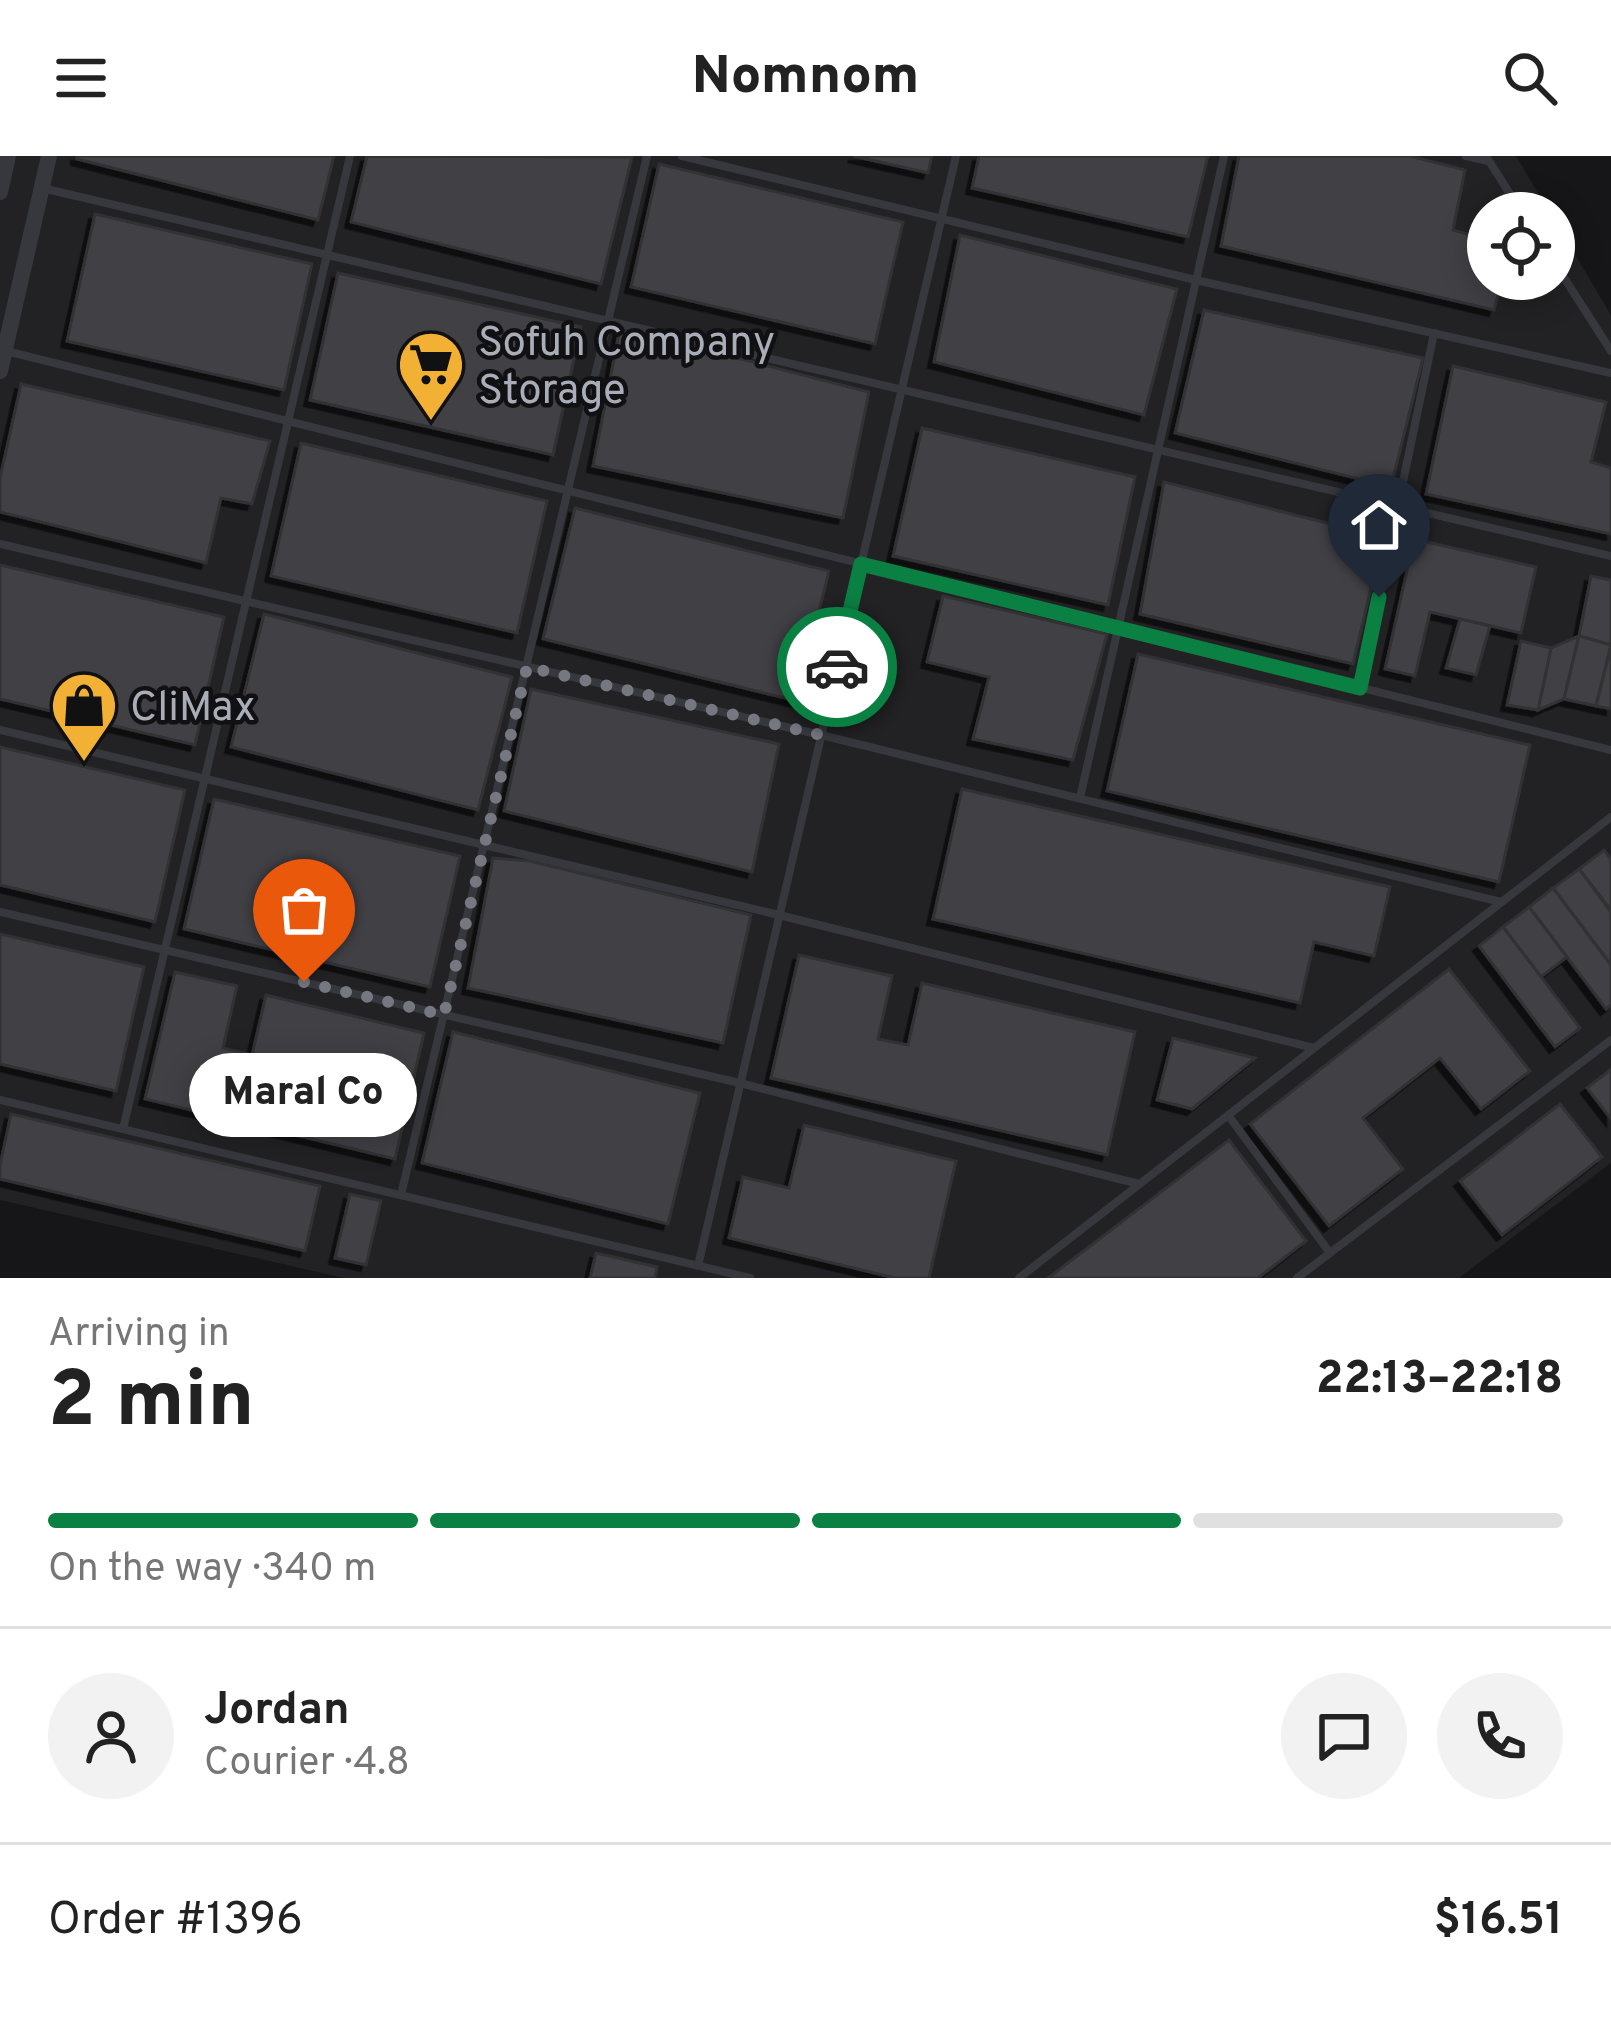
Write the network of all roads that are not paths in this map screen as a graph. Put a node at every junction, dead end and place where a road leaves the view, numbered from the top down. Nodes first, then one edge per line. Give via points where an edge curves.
1 (8, 156) edge
2 (49, 156) edge
3 (350, 156) edge
4 (647, 156) edge
5 (682, 156) edge
6 (956, 156) edge
7 (1224, 156) edge
8 (1466, 156) edge
9 (1487, 159) edge
10 (42, 188) junction
11 (0, 192) edge
12 (1508, 192) edge
13 (941, 219) junction
14 (326, 255) junction
15 (1196, 280) junction
16 (1575, 295) edge
17 (608, 321) junction
18 (1434, 333) junction
19 (4, 351) junction
20 (1611, 351) edge
21 (0, 371) edge
22 (1611, 373) edge
23 (902, 390) junction
24 (287, 421) junction
25 (1158, 450) junction
26 (568, 491) junction
27 (1398, 506) junction
28 (0, 544) edge
29 (1611, 556) edge
30 (861, 564) junction
31 (245, 601) junction
32 (1118, 628) junction
33 (527, 667) junction
34 (1360, 688) junction
35 (0, 730) edge
36 (821, 735) junction
37 (1611, 750) edge
38 (204, 779) junction
39 (1080, 798) junction
40 (1611, 817) edge
41 (484, 845) junction
42 (1501, 902) junction
43 (0, 912) edge
44 (779, 915) junction
45 (165, 950) junction
46 (444, 1015) junction
47 (1611, 1040) edge
48 (1314, 1048) junction
49 (740, 1083) junction
50 (0, 1100) edge
51 (1228, 1115) junction
52 (123, 1129) junction
53 (1139, 1184) junction
54 (401, 1195) junction
55 (1330, 1253) junction
56 (698, 1266) junction
57 (750, 1278) edge
58 (1019, 1278) edge
59 (1298, 1278) edge

1 - 11 street
2 - 10 street
3 - 14 lane
4 - 17 lane
5 - 13 lane
6 - 13 lane
7 - 15 lane
8 - 9 lane
9 - 12 lane
10 - 14 lane
10 - 19 street
13 - 15 lane
13 - 23 lane
14 - 17 lane
14 - 24 lane
15 - 18 lane
15 - 25 lane
16 - 20 lane
17 - 23 lane
17 - 26 lane
18 - 22 lane
18 - 27 lane
19 - 21 street
19 - 24 lane
23 - 25 lane
23 - 30 lane
24 - 26 lane
24 - 31 lane
25 - 27 lane
25 - 32 lane
26 - 30 lane
26 - 33 lane
27 - 29 lane
27 - 34 lane
28 - 31 lane
30 - 32 lane
30 - 36 lane
31 - 33 lane
31 - 38 lane
32 - 34 lane
32 - 39 lane
33 - 36 lane
33 - 41 lane
34 - 37 lane
35 - 38 lane
36 - 39 lane
36 - 44 lane
38 - 41 lane
38 - 45 lane
39 - 42 lane
40 - 42 lane
41 - 44 lane
41 - 46 lane
42 - 48 lane
43 - 45 lane
44 - 48 lane
44 - 49 lane
45 - 46 lane
45 - 52 lane
46 - 49 lane
46 - 54 lane
47 - 55 lane
48 - 51 lane
49 - 53 lane
49 - 56 lane
50 - 52 lane
51 - 53 lane
51 - 55 lane
52 - 54 lane
53 - 58 lane
54 - 56 lane
55 - 59 lane
56 - 57 lane

